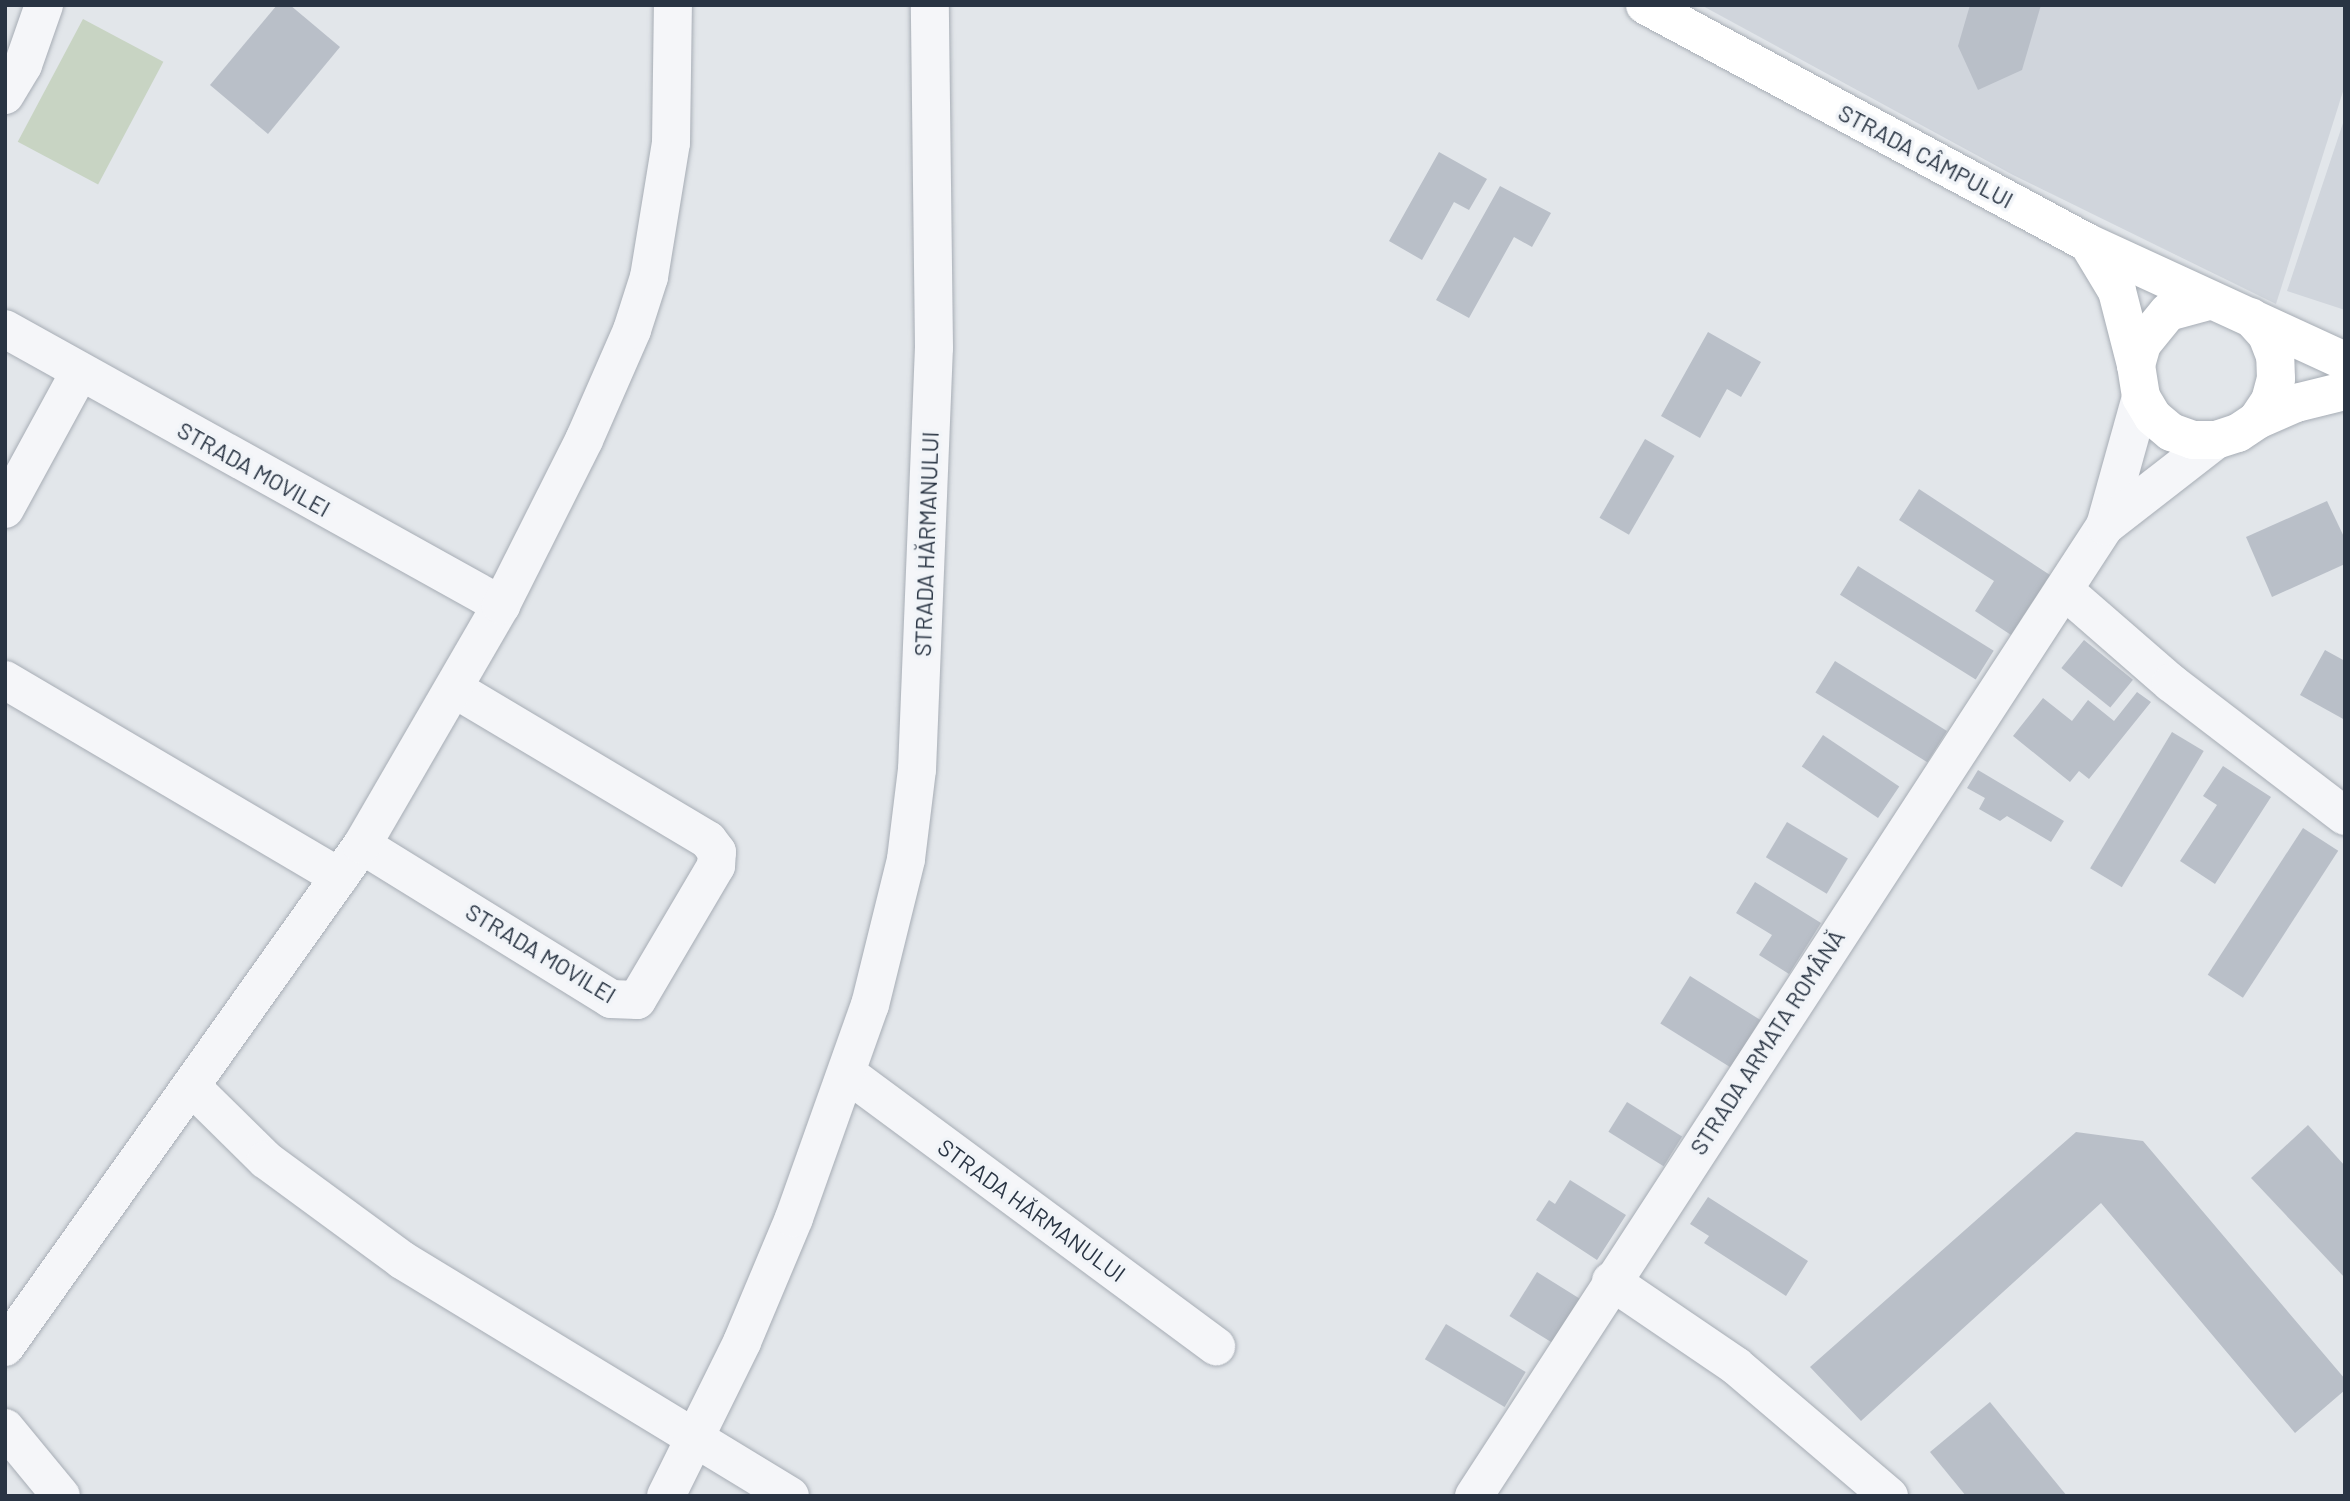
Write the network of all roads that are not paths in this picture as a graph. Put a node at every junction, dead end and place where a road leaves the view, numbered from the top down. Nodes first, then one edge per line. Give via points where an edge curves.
1 (44, 5) edge
2 (673, 5) edge
3 (930, 5) edge
4 (1646, 5) edge
5 (5, 95) edge
6 (2088, 243) junction
7 (2209, 301) junction
8 (2251, 317) junction
9 (5, 329) edge
10 (2345, 361) edge
11 (79, 373) junction
12 (2139, 381) junction
13 (2345, 391) edge
14 (2257, 420) junction
15 (2216, 440) junction
16 (5, 509) edge
17 (2105, 526) junction
18 (2064, 590) junction
19 (502, 605) junction
20 (5, 680) edge
21 (456, 690) junction
22 (2345, 816) edge
23 (362, 845) junction
24 (339, 877) junction
25 (848, 1074) junction
26 (192, 1087) junction
27 (1611, 1281) junction
28 (1216, 1346) dead end
29 (5, 1347) edge
30 (5, 1428) edge
31 (696, 1438) junction
32 (61, 1496) edge
33 (666, 1496) edge
34 (790, 1496) edge
35 (1475, 1496) edge
36 (1889, 1496) edge

1 - 5 street via 23,65
2 - 19 street via 671,143 649,277 632,330 584,440
3 - 25 street, STRADA HĂRMANULUI via 934,348 917,770 888,945
4 - 6 main road, STRADA CÂMPULUI
6 - 7 main road, STRADA CÂMPULUI
6 - 12 main road via 2117,291
7 - 8 main road, STRADA CÂMPULUI
7 - 12 main road via 2168,312 2142,344
8 - 10 main road, STRADA CÂMPULUI
8 - 14 main road via 2267,335 2275,356 2276,379
9 - 11 street, STRADA MOVILEI
11 - 16 street
11 - 19 street, STRADA MOVILEI
12 - 15 main road via 2153,417 2171,432 2193,440
12 - 17 street
13 - 14 main road via 2296,403
14 - 15 main road
15 - 17 street, STRADA ARMATA ROMÂNĂ
17 - 18 street, STRADA ARMATA ROMÂNĂ
18 - 22 street via 2171,683
18 - 27 street, STRADA ARMATA ROMÂNĂ
19 - 21 street
20 - 24 street
21 - 23 street
21 - 23 street, STRADA MOVILEI via 708,839 717,852 716,866 637,1000 611,999
23 - 24 street
24 - 26 street
25 - 28 street, STRADA HĂRMANULUI
25 - 31 street, STRADA HĂRMANULUI via 743,1342
26 - 29 street
26 - 31 street via 266,1160 391,1252
27 - 35 street, STRADA ARMATA ROMÂNĂ
27 - 36 street via 1736,1366
30 - 32 street
31 - 33 street, STRADA HĂRMANULUI
31 - 34 street

